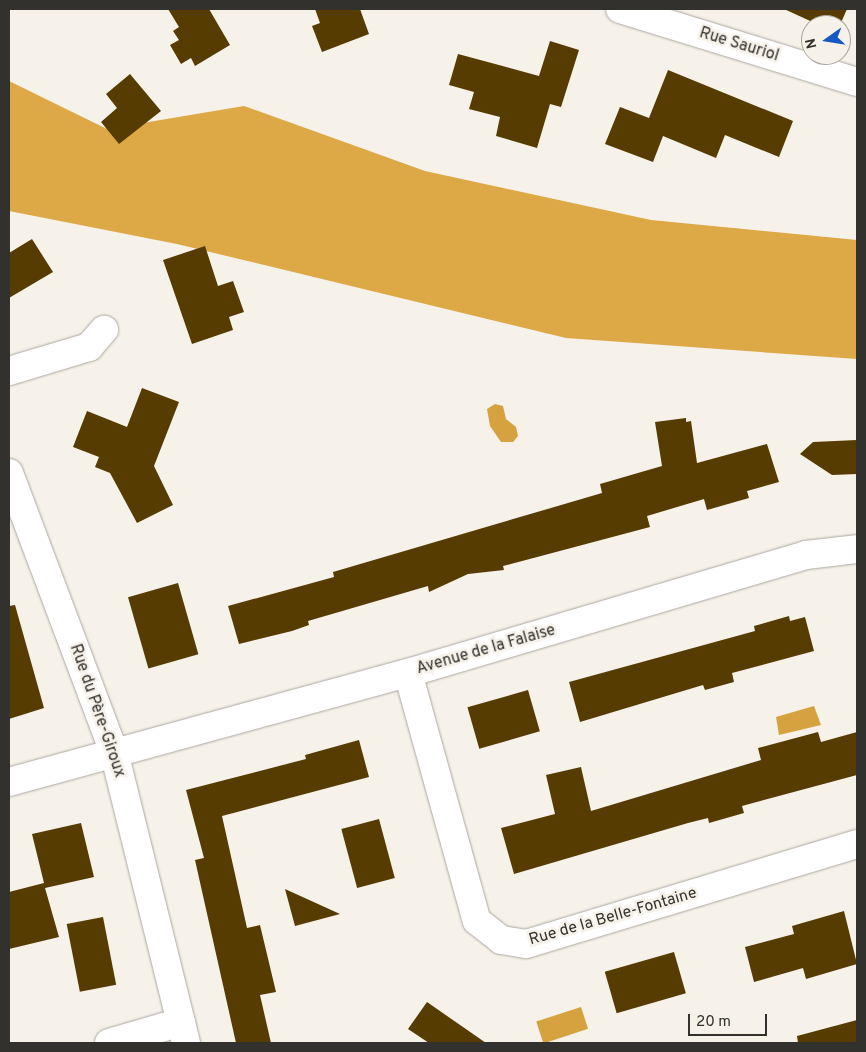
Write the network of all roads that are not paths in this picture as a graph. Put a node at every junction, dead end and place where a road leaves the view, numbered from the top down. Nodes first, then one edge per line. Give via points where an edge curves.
1 (620, 9) edge
2 (857, 82) edge
3 (104, 330) dead end
4 (9, 371) edge
5 (9, 473) edge
6 (857, 549) edge
7 (408, 673) junction
8 (114, 752) junction
9 (9, 782) edge
10 (857, 844) edge
11 (184, 1033) edge
12 (109, 1043) edge

1 - 2 street, Rue Sauriol
3 - 4 street via 89,347
5 - 8 street, Rue du Père-Giroux
6 - 7 street, Avenue de la Falaise via 806,555
7 - 8 street, Avenue de la Falaise
7 - 10 street, Rue de la Belle-Fontaine via 477,921 500,940 526,944
8 - 9 street, Avenue de la Falaise
8 - 11 street, Rue du Père-Giroux
11 - 12 street

